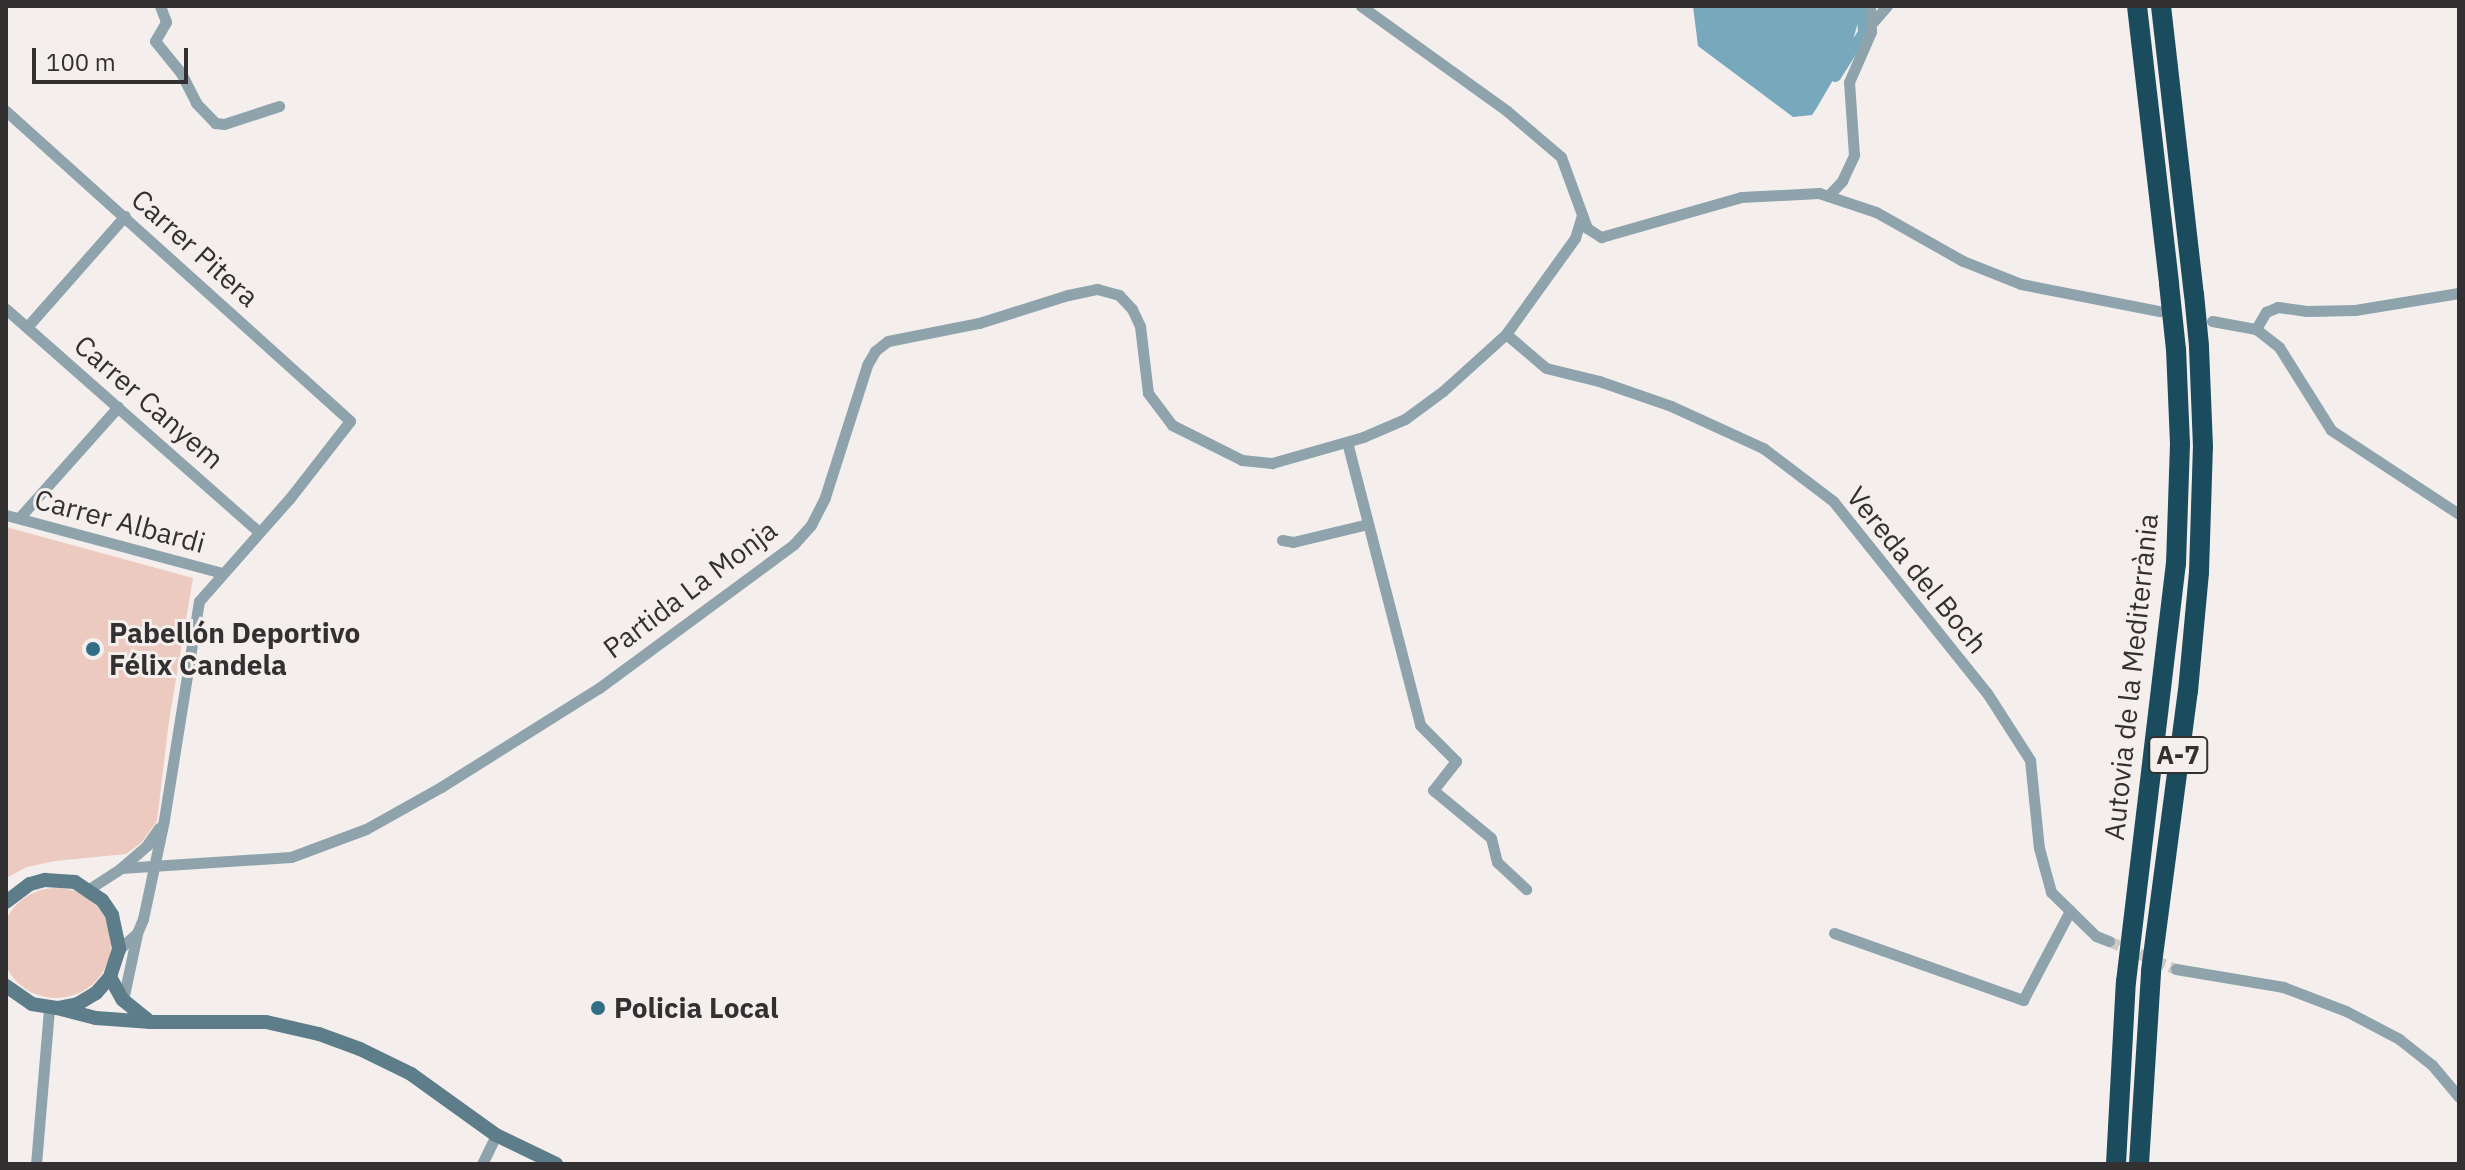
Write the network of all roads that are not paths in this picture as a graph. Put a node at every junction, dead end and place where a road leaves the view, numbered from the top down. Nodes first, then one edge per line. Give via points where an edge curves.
1 (160, 6) edge
2 (1361, 6) edge
3 (1870, 6) edge
4 (1887, 6) edge
5 (2137, 6) edge
6 (2161, 6) edge
7 (1873, 22) junction
8 (279, 106) dead end
9 (6, 111) edge
10 (1828, 196) junction
11 (1582, 215) junction
12 (125, 216) junction
13 (2459, 293) edge
14 (6, 309) edge
15 (2159, 311) dead end
16 (2212, 321) dead end
17 (27, 327) junction
18 (2256, 329) junction
19 (1506, 334) junction
20 (118, 407) junction
21 (1347, 442) junction
22 (2459, 514) edge
23 (6, 515) edge
24 (19, 518) junction
25 (1368, 524) junction
26 (259, 532) junction
27 (1282, 540) dead end
28 (222, 573) junction
29 (164, 820) junction
30 (121, 868) junction
31 (151, 869) junction
32 (89, 889) junction
33 (1526, 889) dead end
34 (6, 902) edge
35 (2070, 911) junction
36 (137, 933) junction
37 (1834, 933) dead end
38 (2109, 941) tunnel mouth
39 (119, 949) junction
40 (2176, 969) tunnel mouth
41 (110, 977) junction
42 (6, 986) edge
43 (123, 1000) junction
44 (53, 1008) junction
45 (151, 1022) junction
46 (2459, 1097) edge
47 (496, 1135) junction
48 (36, 1164) edge
49 (482, 1164) edge
50 (556, 1164) edge
51 (2116, 1164) edge
52 (2139, 1164) edge

1 - 8 street via 166,22 155,41 215,123
2 - 11 street via 1507,111 1561,157
3 - 7 street
4 - 7 street
5 - 51 highway, Autovia de la Mediterrània / A-7, bridge via 2176,350 2180,444 2176,564 2126,982
6 - 52 highway, Autovia de la Mediterrània / A-7, bridge via 2199,346 2203,447 2199,572 2151,971
7 - 10 street via 1849,82 1854,155
9 - 12 street, Carrer Pitera
10 - 11 street via 1741,197 1601,237 1587,228
10 - 15 street via 1876,212 1963,261 2021,284
11 - 19 street via 1575,238
12 - 17 street
12 - 26 street, Carrer Pitera via 350,421
13 - 18 street via 2355,310 2278,307 2266,312
14 - 17 street, Carrer Canyem
16 - 18 street
17 - 20 street, Carrer Canyem
18 - 22 street via 2279,347 2331,430
19 - 21 street via 1405,419
19 - 35 street, Vereda del Boch via 1546,368 1671,406 1763,448 1833,501 1987,693 2030,760 2039,848 2051,892
20 - 24 street
20 - 26 street, Carrer Canyem
21 - 25 street
21 - 31 street, Partida La Monja via 1272,463 1242,460 1186,435 1159,411 1146,384 1140,326 1132,309 1119,295 1097,289 979,323 888,341 867,365 811,525 794,544 599,688 366,829 291,857
23 - 24 street, Carrer Albardi
24 - 28 street, Carrer Albardi
25 - 27 street
25 - 33 street via 1420,725 1456,761 1433,790 1491,838 1497,862
26 - 28 street
28 - 29 street via 199,601
29 - 30 street via 147,845
29 - 31 street
30 - 31 street, Partida La Monja
30 - 32 street
31 - 36 street
32 - 34 street via 75,882 45,880
32 - 39 street via 112,915
35 - 37 street via 2023,1000
35 - 38 street, Vereda del Boch
36 - 39 street
36 - 43 street
39 - 41 street
40 - 46 street via 2283,987 2346,1011 2399,1039 2432,1065
41 - 43 street
41 - 44 street via 78,1004
42 - 44 street via 32,1004
43 - 45 street
44 - 45 street
44 - 48 street
45 - 47 street via 266,1022 319,1034 411,1074
47 - 49 street
47 - 50 street

